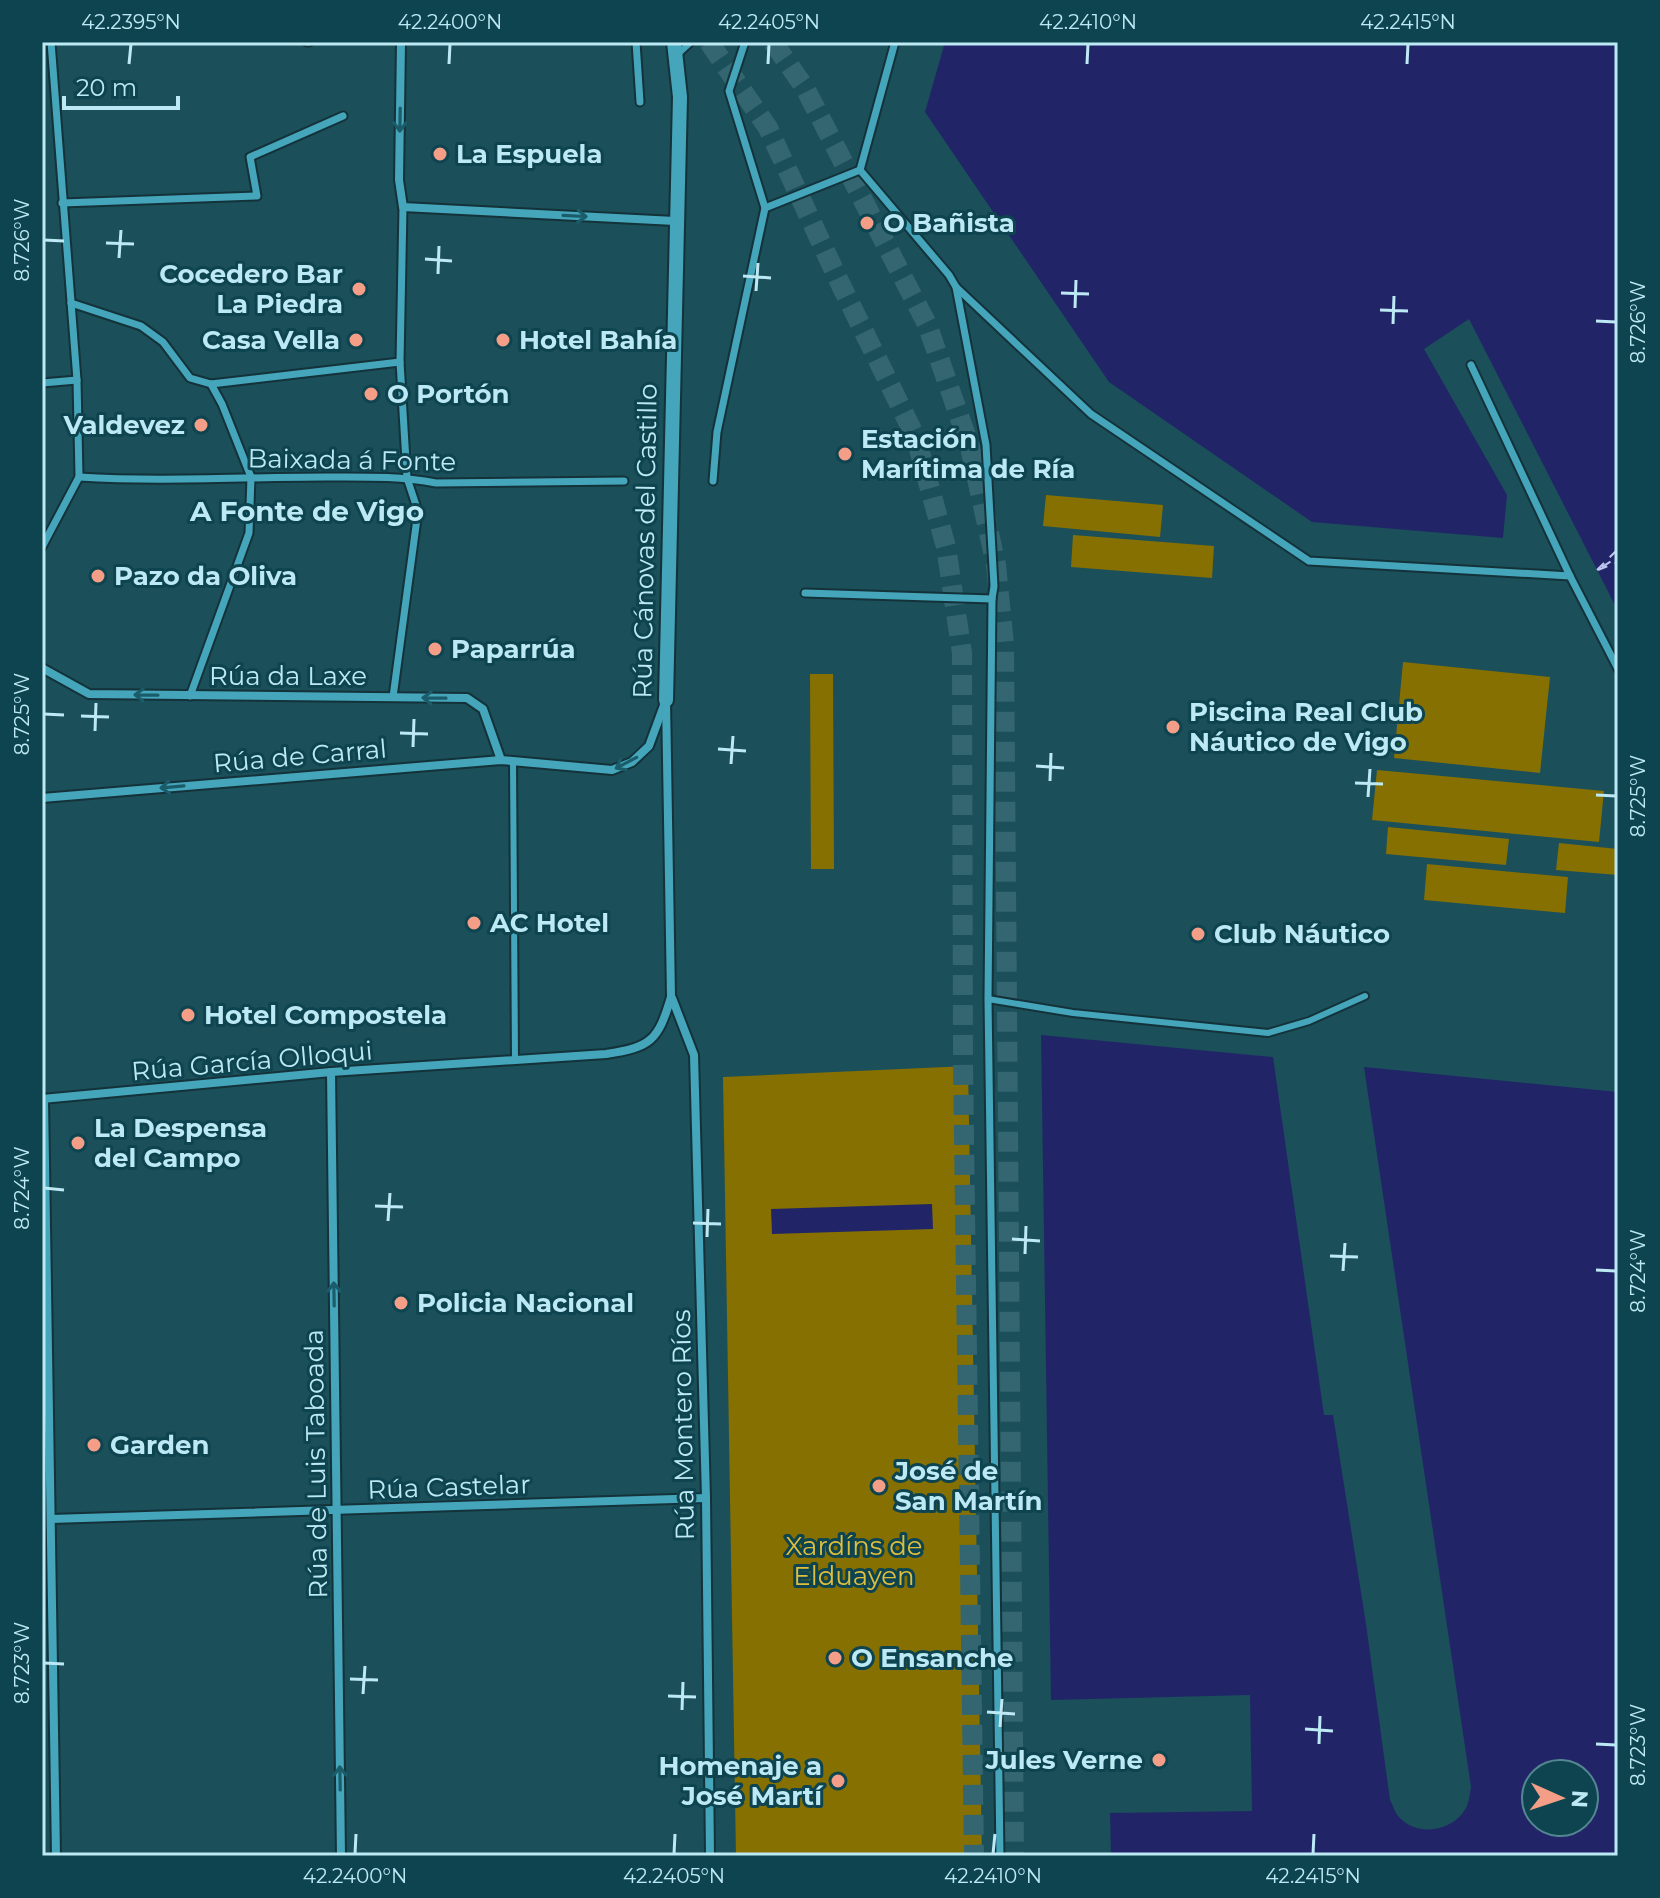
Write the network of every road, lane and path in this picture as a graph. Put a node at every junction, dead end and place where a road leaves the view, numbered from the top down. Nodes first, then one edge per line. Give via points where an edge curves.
1 (51, 42) edge
2 (401, 42) edge
3 (636, 42) edge
4 (691, 42) edge
5 (745, 42) edge
6 (895, 42) edge
7 (675, 49) edge
8 (640, 102) dead end
9 (343, 116) dead end
10 (860, 170) junction
11 (62, 203) junction
12 (403, 207) junction
13 (765, 208) junction
14 (675, 221) junction
15 (956, 287) junction
16 (71, 303) junction
17 (400, 362) junction
18 (1471, 365) dead end
19 (77, 380) junction
20 (42, 383) edge
21 (211, 384) junction
22 (79, 477) junction
23 (251, 477) junction
24 (407, 478) junction
25 (624, 481) dead end
26 (713, 481) dead end
27 (42, 547) edge
28 (1570, 576) junction
29 (805, 593) dead end
30 (992, 599) junction
31 (42, 668) edge
32 (1618, 669) edge
33 (190, 696) junction
34 (393, 697) junction
35 (666, 700) junction
36 (501, 760) junction
37 (513, 761) junction
38 (42, 798) edge
39 (1365, 996) dead end
40 (671, 997) junction
41 (988, 999) junction
42 (654, 1038) joint
43 (515, 1060) junction
44 (331, 1072) junction
45 (43, 1099) edge
46 (706, 1498) junction
47 (337, 1511) junction
48 (51, 1519) junction
49 (56, 1856) edge
50 (341, 1856) edge
51 (710, 1856) edge
52 (1000, 1856) edge

1 - 11 street
2 -> 12 street
3 - 8 street
4 - 7 lane
5 - 13 street via 729,91
6 - 10 street
7 - 14 street, Rúa Cánovas del Castillo via 680,97
9 - 11 street via 250,157 257,196
10 - 13 street
10 - 15 street
11 - 16 street
12 -> 14 street
12 - 17 street
13 - 26 street via 717,432
14 - 35 street, Rúa Cánovas del Castillo
15 - 28 street via 1091,414 1309,561
15 - 30 street via 986,445
16 - 19 street
16 - 21 street via 141,326 163,342 190,378
17 - 21 street
17 - 24 street
18 - 28 street
19 - 20 street
19 - 22 street
21 - 23 street
22 - 23 street, Baixada á Fonte
22 - 27 street
23 - 24 street, Baixada á Fonte
23 - 33 street via 249,533
24 - 25 street, Baixada á Fonte via 436,483
24 - 34 street via 418,511
28 - 32 street
29 - 30 street
30 - 41 street
33 -> 31 street, Rúa da Laxe via 89,694
33 - 34 street, Rúa da Laxe
36 -> 34 street, Rúa da Laxe via 483,709 467,698
35 -> 37 street, Rúa de Carral via 649,746 632,762 612,770
35 - 40 street, Rúa Cánovas del Castillo
36 - 37 street, Rúa de Carral
36 -> 38 street, Rúa de Carral
37 - 43 lane
39 - 41 lane via 1268,1033
40 - 42 street, Rúa Cánovas del Castillo
40 - 46 street, Rúa Montero Ríos via 694,1055
41 - 52 street
42 - 43 street, Rúa García Olloqui via 633,1050
43 - 44 street, Rúa García Olloqui
44 - 45 street, Rúa García Olloqui
47 -> 44 street, Rúa de Luis Taboada
45 - 48 street
46 - 47 street, Rúa Castelar
46 - 51 street, Rúa Montero Ríos
47 - 48 street, Rúa Castelar
50 -> 47 street, Rúa de Luis Taboada
48 - 49 street

